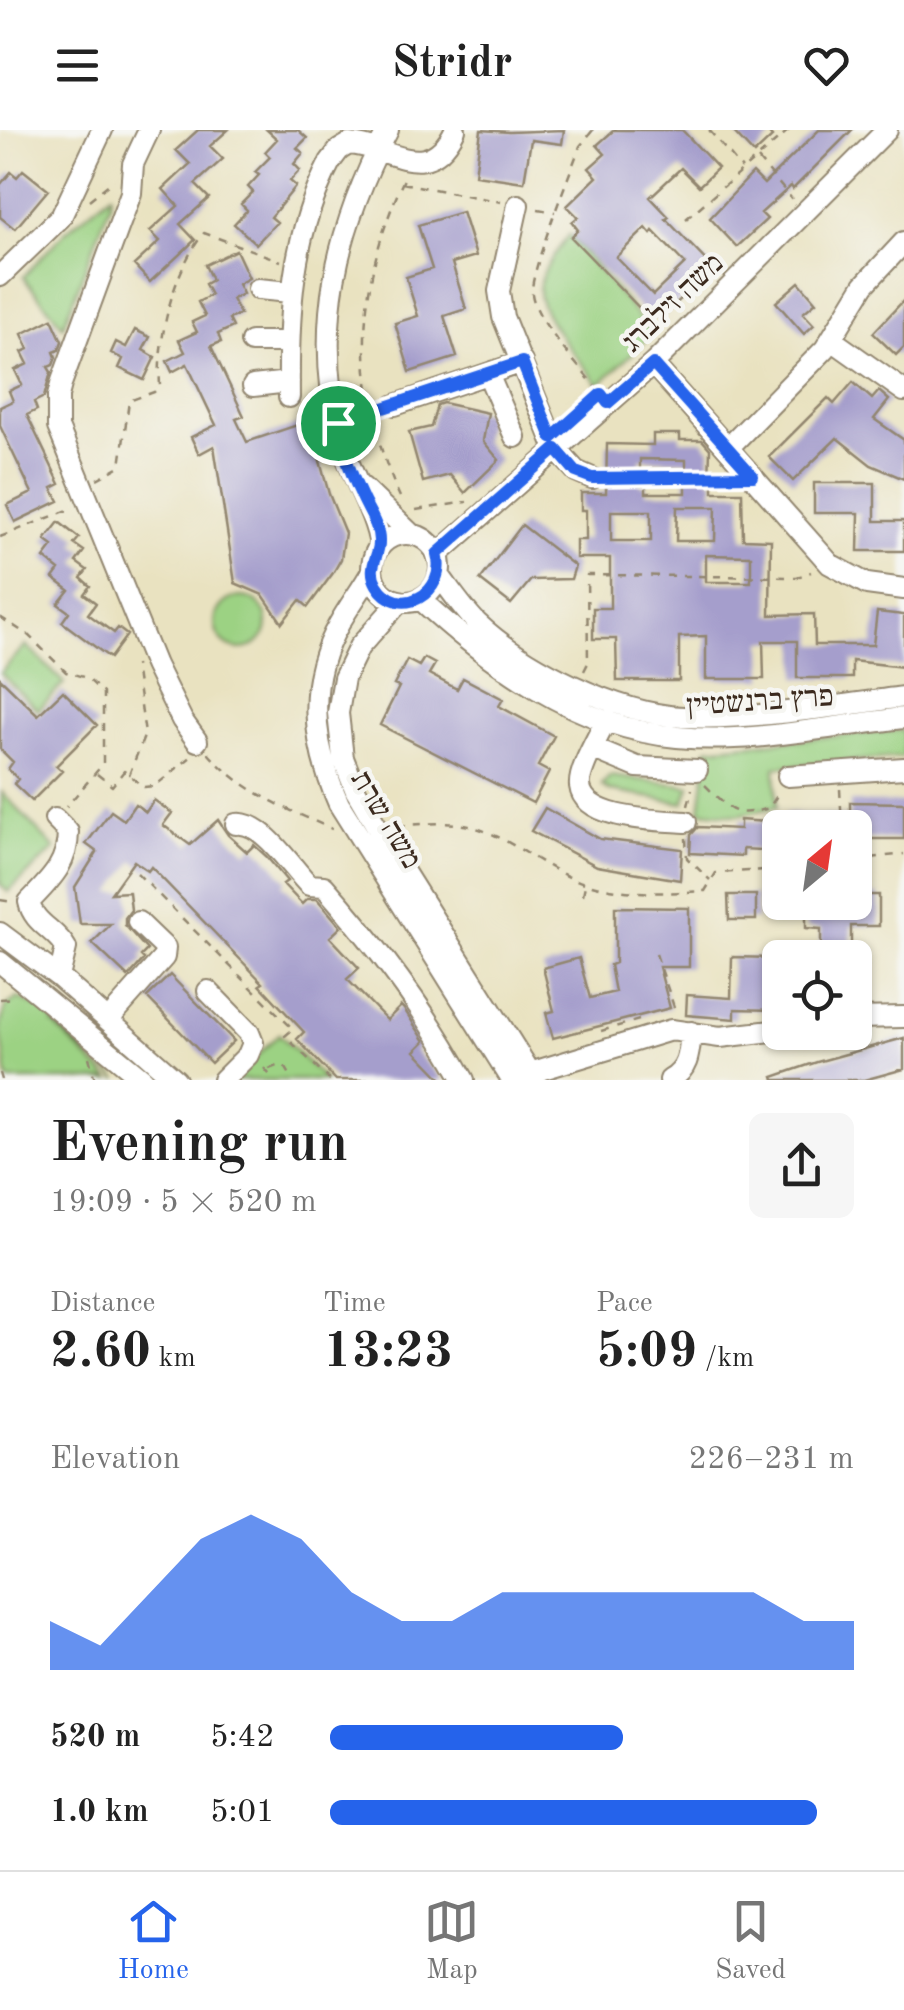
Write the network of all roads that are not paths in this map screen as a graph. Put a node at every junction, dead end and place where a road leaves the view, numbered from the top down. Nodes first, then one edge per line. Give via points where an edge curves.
1 (102, 130) edge
2 (149, 130) edge
3 (388, 130) edge
4 (455, 130) edge
5 (887, 130) edge
6 (377, 151) junction
7 (518, 205) road end
8 (904, 242) edge
9 (0, 276) edge
10 (258, 289) dead end
11 (290, 292) junction
12 (832, 340) junction
13 (251, 342) dead end
14 (288, 342) junction
15 (522, 362) junction
16 (653, 364) junction
17 (488, 374) junction
18 (253, 386) dead end
19 (904, 391) edge
20 (395, 405) road end
21 (515, 437) dead end
22 (728, 448) junction
23 (556, 449) junction
24 (352, 476) junction
25 (592, 478) road end
26 (419, 539) junction
27 (380, 546) junction
28 (372, 571) junction
29 (904, 589) edge
30 (410, 600) junction
31 (904, 697) edge
32 (904, 718) edge
33 (606, 720) junction
34 (197, 740) dead end
35 (594, 750) junction
36 (904, 768) edge
37 (696, 775) road end
38 (788, 776) road end
39 (56, 819) road end
40 (686, 822) dead end
41 (236, 824) dead end
42 (138, 922) dead end
43 (0, 934) edge
44 (0, 962) edge
45 (60, 977) junction
46 (208, 991) dead end
47 (904, 1017) edge
48 (872, 1018) edge
49 (109, 1019) junction
50 (691, 1032) junction
51 (762, 1032) edge
52 (519, 1078) edge
53 (144, 1080) edge
54 (176, 1080) edge
55 (223, 1080) edge
56 (464, 1080) edge
57 (670, 1080) edge

1 - 9 street via 70,203
2 - 34 street via 58,396 58,426 146,641
3 - 6 street
4 - 6 street via 440,150 412,162
5 - 16 street, משה זילברג
6 - 11 street via 350,144 330,162
6 - 24 street via 333,277 330,357
7 - 15 street via 500,291
8 - 12 street via 864,286
10 - 11 street
11 - 14 street
12 - 19 street
12 - 22 street
13 - 14 street
14 - 18 street via 289,389
15 - 17 street
15 - 23 street
16 - 22 street
16 - 23 street, משה זילברג
17 - 20 street
17 - 21 street
22 - 29 street via 830,564 867,584
23 - 25 street via 576,472
23 - 26 street, משה זילברג via 485,504
24 - 26 street, פרץ ברנשטיין
24 - 27 street
26 - 27 street via 395,536
26 - 30 street via 433,588
26 - 31 street, פרץ ברנשטיין via 463,607 493,636 577,686 646,712 735,716
27 - 28 street
28 - 30 street via 383,592
28 - 52 street, משה שרת via 326,649 316,710 322,764 339,804
30 - 33 street, פרץ ברנשטיין via 520,678
30 - 52 street, משה שרת via 359,647 344,678 338,713 342,758
32 - 33 street, פרץ ברנשטיין via 708,738
33 - 35 street
35 - 37 street via 637,767
35 - 40 street via 580,784 590,802 626,817
36 - 38 street
39 - 45 street via 68,832 65,855 29,902 66,948
41 - 56 street via 260,830 308,885 324,886 373,942
42 - 49 street via 165,948 164,958
43 - 45 street
44 - 53 street
45 - 49 street
46 - 55 street via 253,1044
47 - 48 street
49 - 54 street
50 - 51 street
50 - 52 street via 670,1030
50 - 57 street via 688,1061

